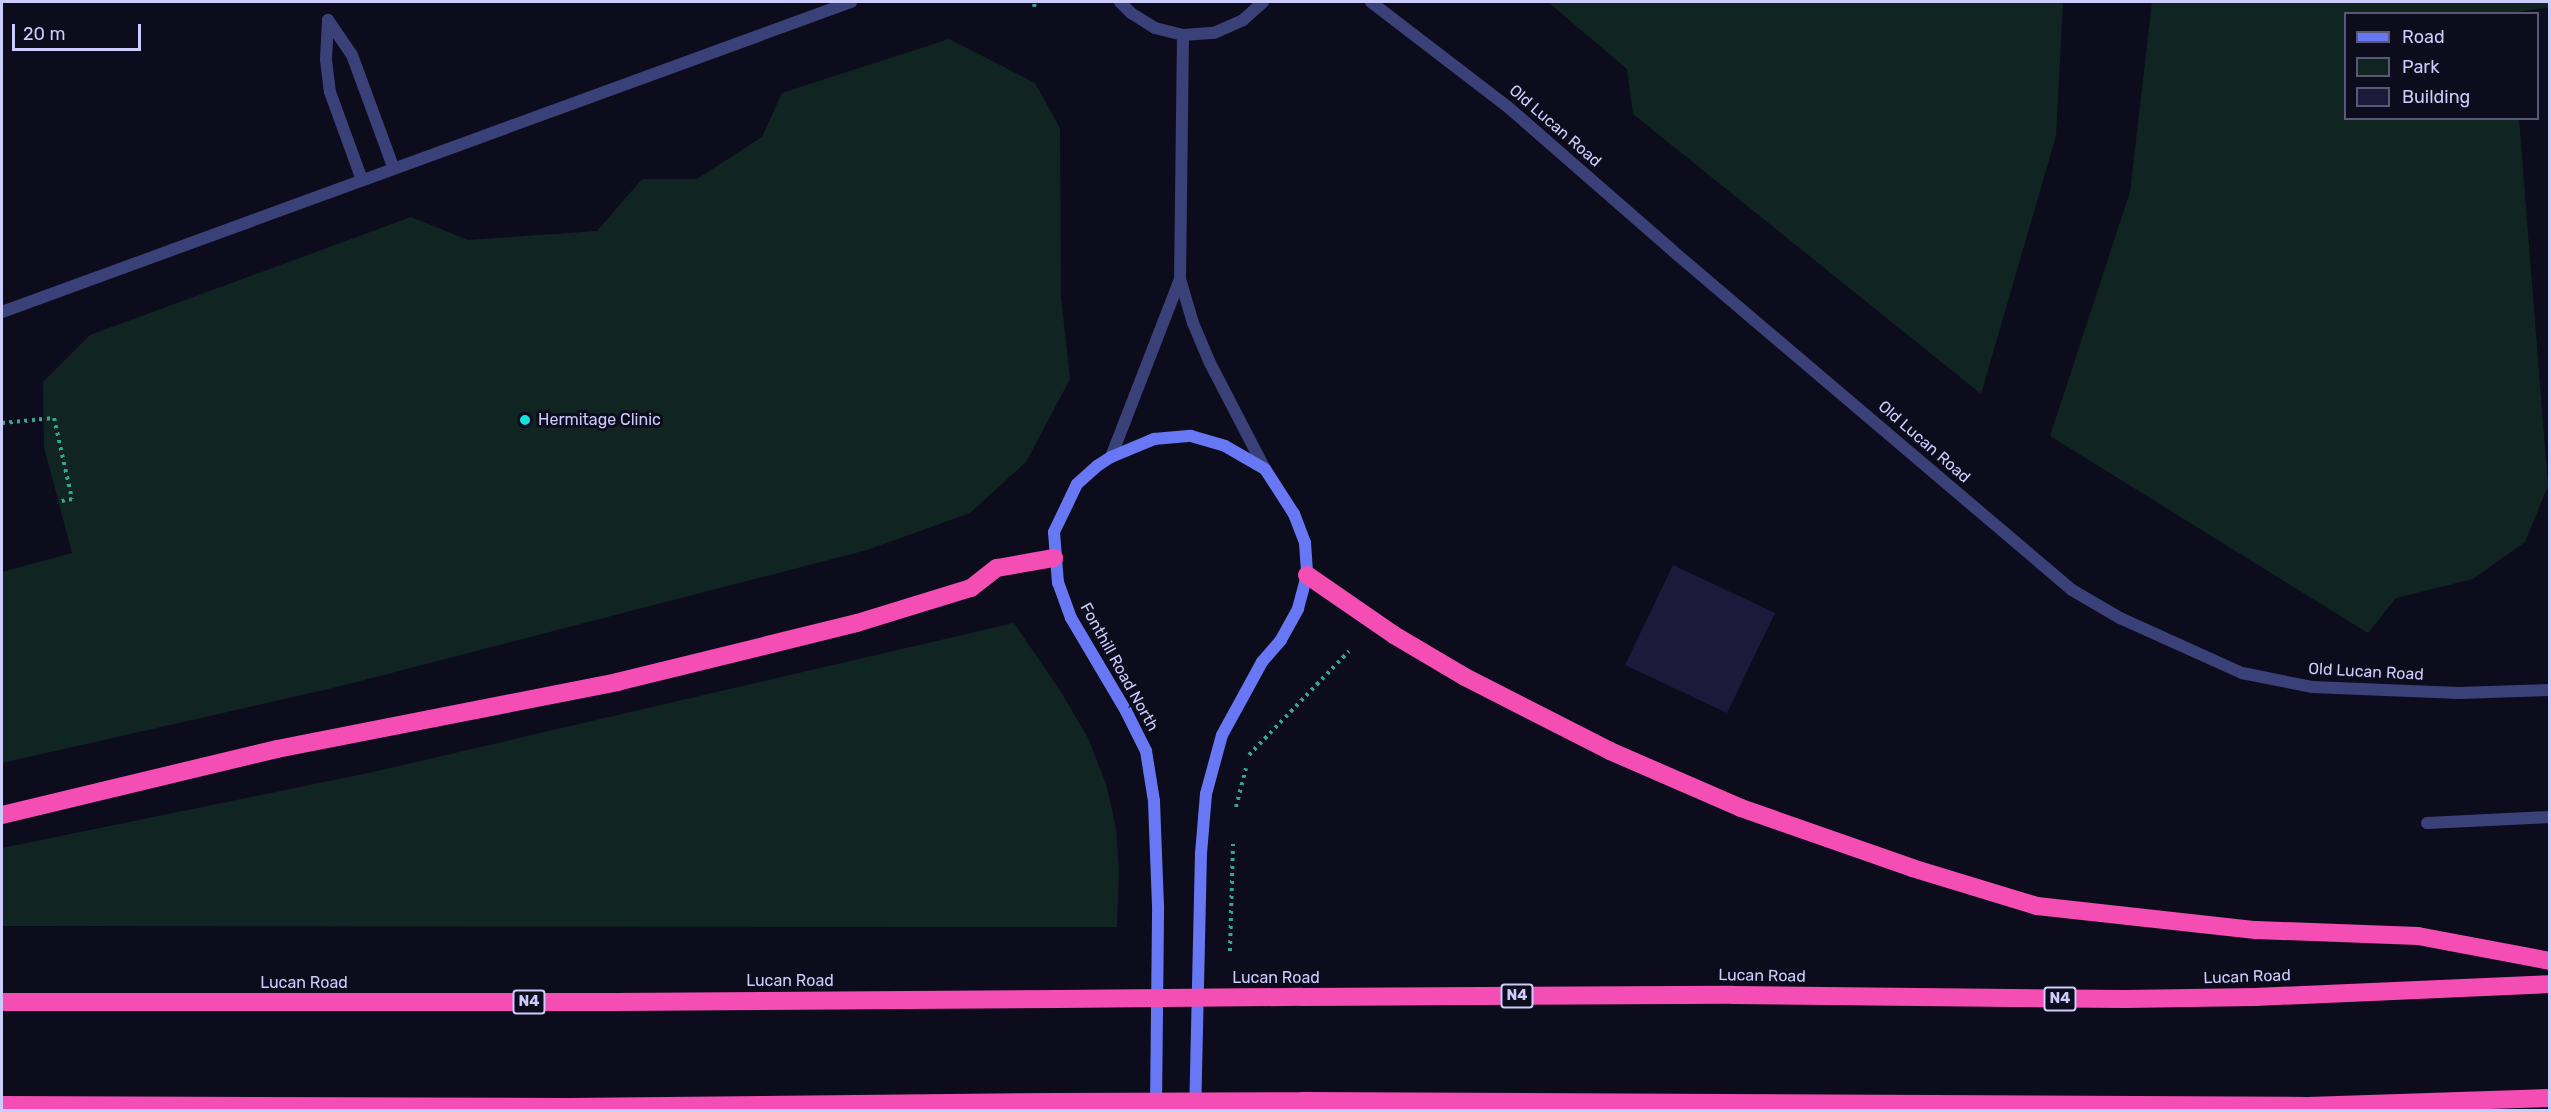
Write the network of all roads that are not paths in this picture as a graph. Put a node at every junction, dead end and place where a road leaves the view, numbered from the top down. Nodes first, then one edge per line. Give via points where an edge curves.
1 (851, 2) edge
2 (1120, 2) edge
3 (1263, 2) edge
4 (1371, 2) edge
5 (1183, 35) junction
6 (394, 169) junction
7 (362, 180) junction
8 (1180, 279) junction
9 (2, 312) edge
10 (1111, 457) junction
11 (1265, 469) junction
12 (1054, 558) junction
13 (1307, 575) junction
14 (2550, 690) edge
15 (2, 815) edge
16 (2550, 817) edge
17 (2427, 823) dead end
18 (2550, 961) edge
19 (2550, 984) edge
20 (2, 1002) edge
21 (2550, 1098) edge
22 (2, 1105) edge
23 (1155, 1110) edge
24 (1195, 1110) edge

1 - 6 street
2 - 5 street via 1155,28
3 - 5 street via 1243,20 1214,33
4 - 14 street, Old Lucan Road via 1508,106 2072,590 2120,618 2242,673 2312,687 2459,693
5 - 8 street
6 - 7 street
6 - 7 street via 352,55 328,20 326,60 330,92
7 - 9 street
8 - 10 street
8 - 11 street via 1210,363
10 - 11 main road, Fonthill Road North via 1154,439 1191,436 1225,446
10 - 12 main road, Fonthill Road North via 1077,484 1054,532
11 - 13 main road, Fonthill Road North via 1294,514 1305,543
12 - 15 highway via 997,567 971,588 857,622 617,682 277,749
12 - 23 main road, Fonthill Road North via 1071,618 1146,751 1154,801 1157,895
13 - 18 highway via 1394,635 1465,677 1610,750 1742,808 1923,871 2037,906 2256,930 2418,936
13 - 24 main road, Fonthill Road North via 1298,609 1281,640 1262,662 1222,735 1206,794
16 - 17 street
19 - 20 highway, Lucan Road / N4, bridge via 2125,999 1733,995
21 - 22 highway, bridge via 2308,1106 1302,1101 580,1107

